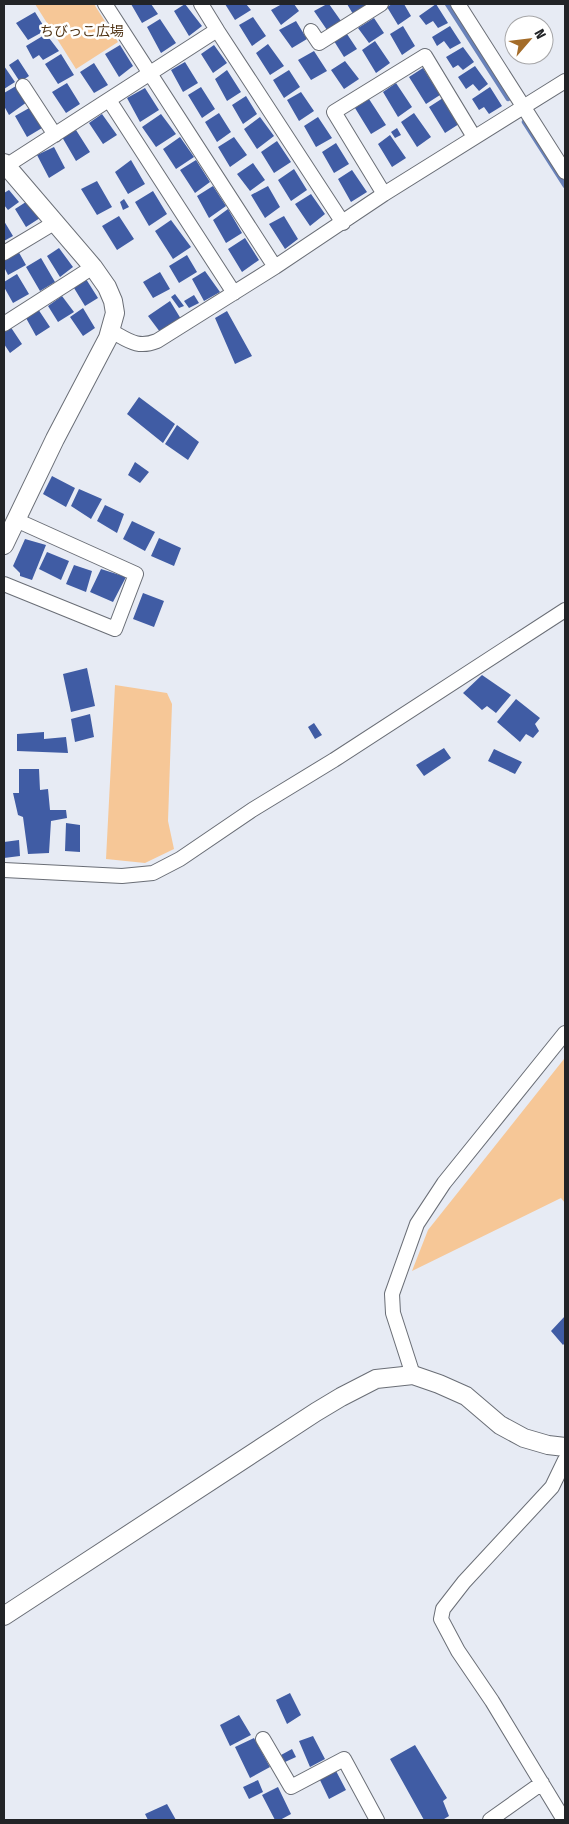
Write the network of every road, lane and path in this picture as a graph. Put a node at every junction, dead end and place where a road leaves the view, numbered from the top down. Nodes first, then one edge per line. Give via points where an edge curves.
1 (105, 4) edge
2 (200, 4) edge
3 (381, 4) edge
4 (458, 4) edge
5 (217, 30) junction
6 (311, 31) dead end
7 (150, 74) junction
8 (565, 82) edge
9 (23, 86) dead end
10 (109, 100) junction
11 (524, 107) junction
12 (55, 135) junction
13 (474, 137) junction
14 (5, 165) edge
15 (565, 172) edge
16 (384, 194) junction
17 (54, 222) junction
18 (343, 223) junction
19 (4, 253) edge
20 (93, 267) junction
21 (275, 267) junction
22 (234, 293) junction
23 (4, 324) edge
24 (111, 331) junction
25 (16, 520) junction
26 (4, 545) edge
27 (4, 584) edge
28 (565, 610) edge
29 (4, 870) edge
30 (565, 1033) edge
31 (413, 1375) junction
32 (565, 1447) edge
33 (565, 1460) edge
34 (4, 1616) edge
35 (263, 1739) dead end
36 (542, 1783) junction
37 (377, 1820) edge
38 (490, 1820) edge
39 (564, 1820) edge

1 - 7 street
2 - 5 street
3 - 6 street via 319,43
4 - 11 street
5 - 7 street
5 - 18 street
7 - 10 street
7 - 21 street
8 - 11 street
9 - 12 street
10 - 12 street
10 - 22 street
11 - 13 street
11 - 15 street
12 - 14 street
13 - 16 street
13 - 16 street via 425,56 334,112
14 - 17 street
16 - 18 street
17 - 19 street
17 - 20 street
18 - 21 street
20 - 23 street
20 - 24 street via 113,301 115,313
21 - 22 street
22 - 24 street via 148,345 137,345
24 - 25 street
25 - 26 street
25 - 27 street via 136,574 115,629
28 - 29 street via 180,859 153,873 122,876
30 - 31 street via 444,1183 417,1224 392,1294 393,1313
31 - 32 street via 466,1396 500,1425 524,1438
31 - 34 street via 376,1379 341,1397
33 - 36 street via 552,1487 464,1582 444,1609 441,1619
35 - 37 street via 291,1787 344,1759
36 - 38 street
36 - 39 street

